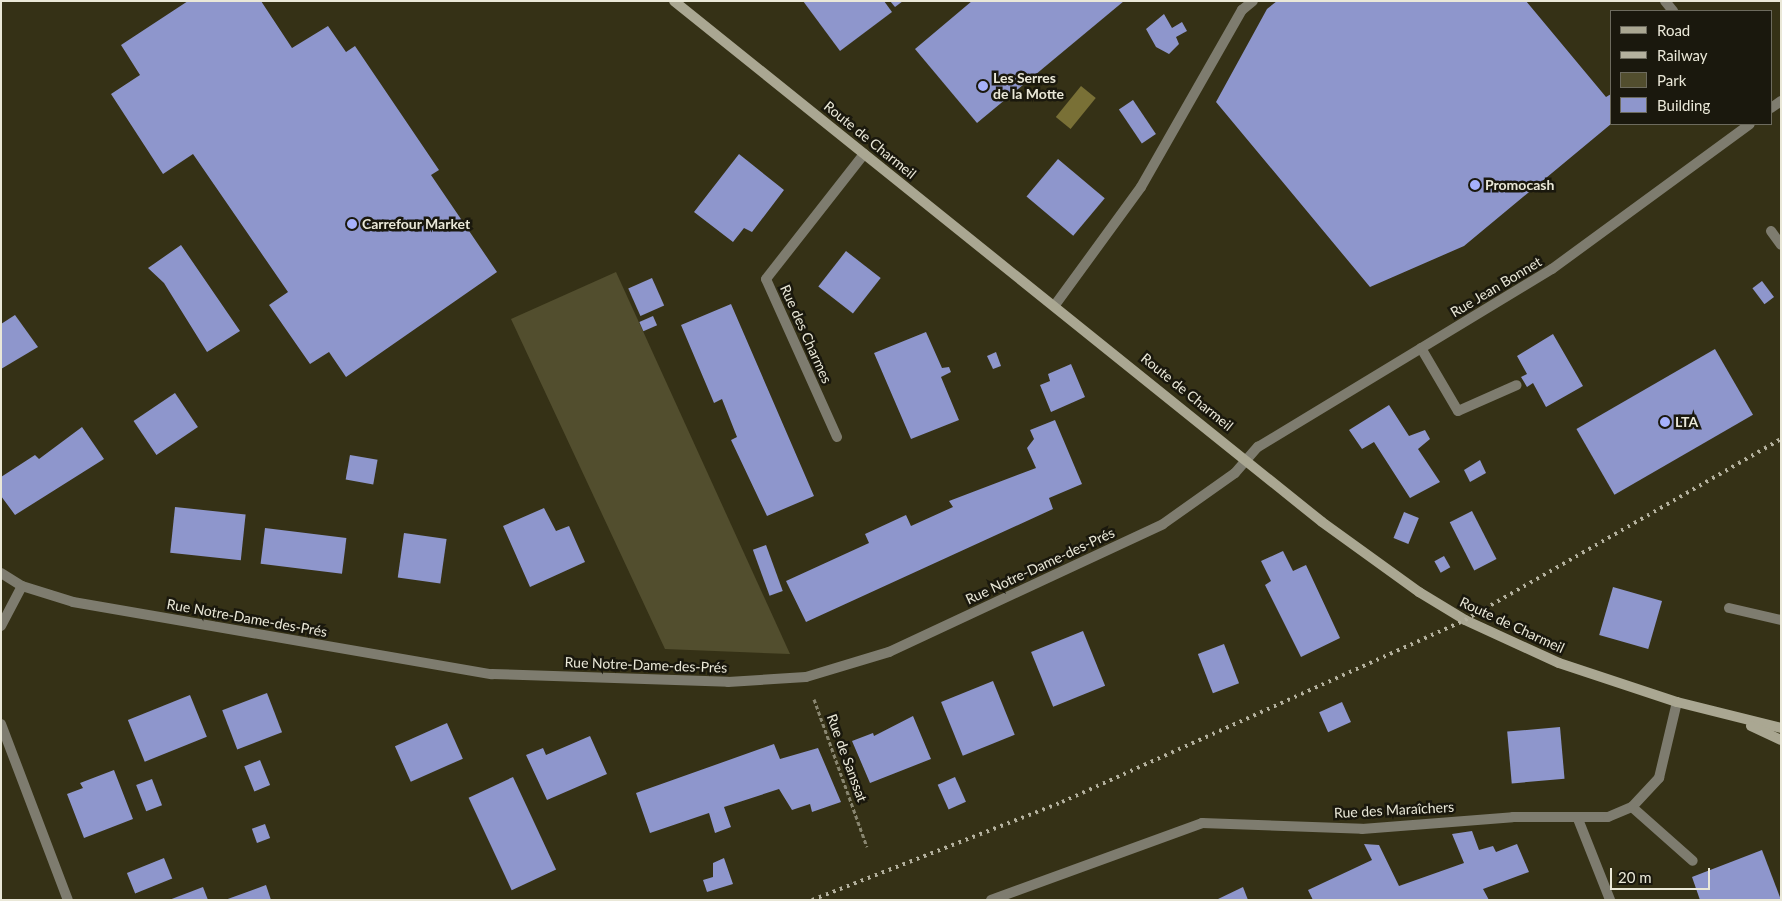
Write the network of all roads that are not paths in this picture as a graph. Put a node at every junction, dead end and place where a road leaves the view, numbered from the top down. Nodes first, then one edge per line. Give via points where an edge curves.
1 (674, 1) edge
2 (1253, 1) edge
3 (1749, 125) edge
4 (864, 154) junction
5 (1771, 232) dead end
6 (1781, 245) edge
7 (1055, 305) junction
8 (1422, 348) junction
9 (1518, 385) dead end
10 (837, 436) dead end
11 (1248, 459) junction
12 (1, 573) edge
13 (22, 586) junction
14 (1729, 608) dead end
15 (1781, 620) edge
16 (1, 626) edge
17 (1678, 702) junction
18 (1732, 717) junction
19 (1, 724) edge
20 (1781, 728) edge
21 (1781, 740) edge
22 (1632, 807) junction
23 (1578, 819) junction
24 (1692, 860) dead end
25 (68, 900) edge
26 (991, 900) edge
27 (1610, 900) edge

1 - 4 main road, Route de Charmeil
2 - 7 street via 1242,10 1141,187
3 - 8 street, Rue Jean Bonnet via 1552,269
4 - 7 main road, Route de Charmeil
4 - 10 street, Rue des Charmes via 766,279
5 - 6 street
7 - 11 main road, Route de Charmeil
8 - 9 street via 1458,411
8 - 11 street, Rue Jean Bonnet via 1258,447
11 - 13 street, Rue Notre-Dame-des-Prés via 1163,524 888,652 806,677 728,682 492,674 73,602
11 - 17 main road, Route de Charmeil via 1322,522 1465,620 1559,663
12 - 13 street, Rue Notre-Dame-des-Prés
13 - 16 street
14 - 15 street
17 - 18 main road, Route de Charmeil
17 - 22 street, Rue des Maraîchers via 1659,778
18 - 20 main road, Route de Charmeil
18 - 21 main road, Route de Charmeil
19 - 25 street
22 - 23 street, Rue des Maraîchers via 1608,817
22 - 24 street
23 - 26 street, Rue des Maraîchers via 1513,816 1362,829 1202,823
23 - 27 street

